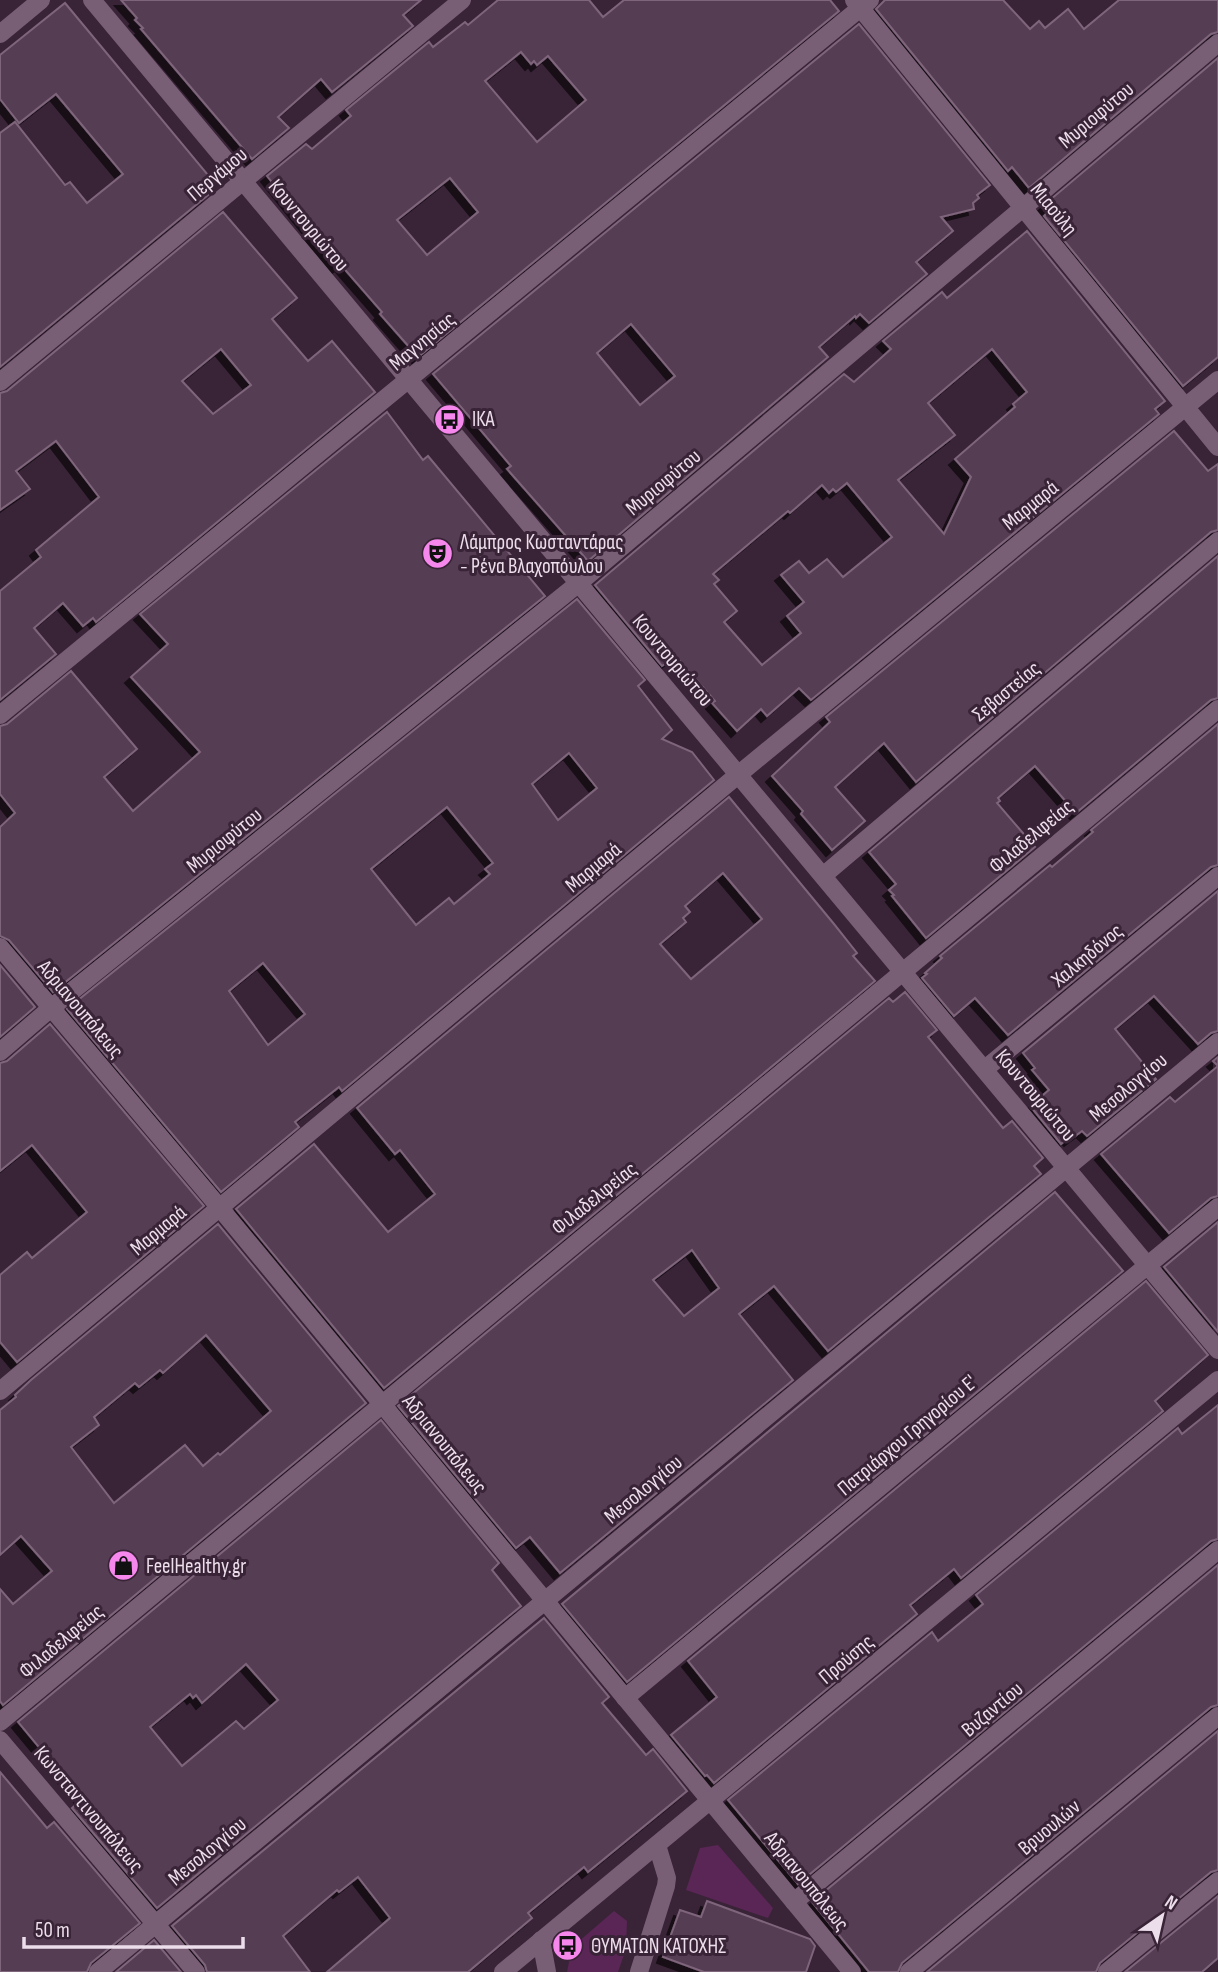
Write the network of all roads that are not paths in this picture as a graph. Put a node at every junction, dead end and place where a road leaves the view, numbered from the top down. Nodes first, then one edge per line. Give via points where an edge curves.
1 (41, 0) edge
2 (92, 0) edge
3 (462, 0) edge
4 (861, 3) edge
5 (0, 34) edge
6 (1218, 43) edge
7 (244, 183) junction
8 (1024, 206) junction
9 (410, 380) junction
10 (1218, 380) edge
11 (0, 382) edge
12 (1185, 408) junction
13 (1218, 447) edge
14 (1218, 541) edge
15 (579, 583) junction
16 (1218, 709) edge
17 (0, 716) edge
18 (739, 774) junction
19 (824, 875) junction
20 (1218, 876) edge
21 (0, 947) edge
22 (904, 972) junction
23 (51, 1008) junction
24 (1218, 1042) edge
25 (0, 1052) edge
26 (985, 1069) junction
27 (1068, 1168) junction
28 (1218, 1207) edge
29 (220, 1208) junction
30 (1149, 1265) junction
31 (1218, 1350) edge
32 (1218, 1380) edge
33 (0, 1391) edge
34 (381, 1403) junction
35 (1218, 1550) edge
36 (544, 1600) junction
37 (625, 1698) junction
38 (1218, 1716) edge
39 (0, 1722) edge
40 (0, 1740) edge
41 (711, 1800) junction
42 (657, 1845) junction
43 (1218, 1881) edge
44 (794, 1902) junction
45 (157, 1923) junction
46 (541, 1940) junction
47 (98, 1972) edge
48 (196, 1972) edge
49 (503, 1972) edge
50 (547, 1972) edge
51 (639, 1972) edge
52 (852, 1972) edge
53 (909, 1972) edge
54 (1107, 1972) edge

1 - 5 street
2 - 7 street, Κουντουριώτου
3 - 7 street, Περγάμου
4 - 8 street, Μιαούλη
4 - 9 street, Μαγνησίας
6 - 8 street, Μυριοφύτου
7 - 9 street, Κουντουριώτου
7 - 11 street, Περγάμου
8 - 12 street, Μιαούλη
8 - 15 street, Μυριοφύτου
9 - 15 street, Κουντουριώτου
9 - 17 street, Μαγνησίας
10 - 12 street, Μαρμαρά
12 - 13 street, Μιαούλη
12 - 18 street, Μαρμαρά
14 - 19 street, Σεβαστείας
15 - 18 street, Κουντουριώτου
15 - 23 street, Μυριοφύτου
16 - 22 street, Φιλαδελφείας
18 - 19 street, Κουντουριώτου
18 - 29 street, Μαρμαρά
19 - 22 street, Κουντουριώτου
20 - 26 street, Χαλκηδόνος
21 - 23 street, Αδριανουπόλεως
22 - 26 street, Κουντουριώτου
22 - 34 street, Φιλαδελφείας
23 - 25 street, Μυριοφύτου
23 - 29 street, Αδριανουπόλεως
24 - 27 street, Μεσολογγίου
26 - 27 street, Κουντουριώτου
27 - 30 street, Κουντουριώτου
27 - 36 street, Μεσολογγίου
28 - 30 street, Πατριάρχου Γρηγορίου Ε'
29 - 33 street, Μαρμαρά
29 - 34 street, Αδριανουπόλεως
30 - 31 street, Κουντουριώτου
30 - 37 street, Πατριάρχου Γρηγορίου Ε'
32 - 41 street, Προύσης
34 - 36 street, Αδριανουπόλεως
34 - 39 street, Φιλαδελφείας
35 - 44 street, Βυζαντίου
36 - 37 street, Αδριανουπόλεως
36 - 45 street, Μεσολογγίου
37 - 41 street, Αδριανουπόλεως
38 - 53 street, Βρυουλών
40 - 45 street, Κωνσταντινουπόλεως
41 - 42 street, Προύσης
41 - 44 street, Αδριανουπόλεως
42 - 46 street, Προύσης
42 - 51 street via 667,1878
43 - 54 street
44 - 52 street, Αδριανουπόλεως
45 - 47 street, Μεσολογγίου
45 - 48 street, Κωνσταντινουπόλεως
46 - 49 street, Προύσης
46 - 50 street

